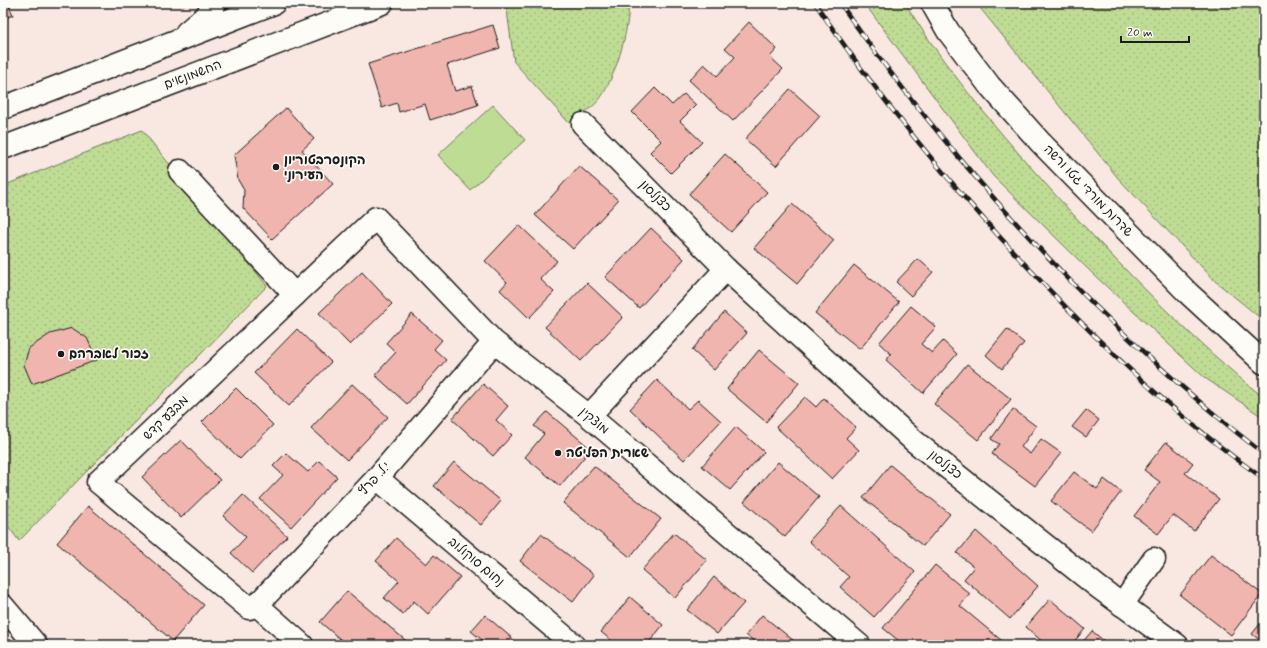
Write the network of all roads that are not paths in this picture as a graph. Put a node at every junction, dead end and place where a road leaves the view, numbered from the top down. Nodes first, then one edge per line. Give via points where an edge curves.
1 (215, 3) edge
2 (274, 3) edge
3 (382, 3) edge
4 (932, 3) edge
5 (147, 52) junction
6 (3, 108) edge
7 (583, 124) dead end
8 (3, 148) edge
9 (180, 171) dead end
10 (376, 218) joint
11 (726, 269) junction
12 (295, 295) junction
13 (494, 342) junction
14 (1264, 363) edge
15 (589, 416) junction
16 (377, 478) junction
17 (1154, 559) dead end
18 (1122, 605) junction
19 (4, 606) edge
20 (253, 606) junction
21 (36, 645) edge
22 (302, 645) edge
23 (574, 645) edge
24 (859, 645) edge
25 (1177, 645) edge

1 - 5 main road via 196,26
2 - 5 main road
3 - 8 main road, החשמונאים
4 - 14 main road, שדרות מורדי גטו ורשה via 948,31 989,85 1041,143 1188,293
5 - 6 main road
7 - 11 main road, כצנלסון
9 - 12 main road
10 - 12 main road, מבצע קדש
10 - 13 main road, מוצקין
11 - 15 main road
11 - 18 main road, כצנלסון via 914,441
12 - 20 main road, מבצע קדש via 98,482
13 - 15 main road, מוצקין
13 - 16 main road, י.ל. פרץ
15 - 24 main road, מוצקין
16 - 20 main road, י.ל. פרץ
16 - 23 main road, נחום סוקולוב
17 - 18 main road
18 - 25 main road, כצנלסון
19 - 21 main road
20 - 22 main road, מבצע קדש

